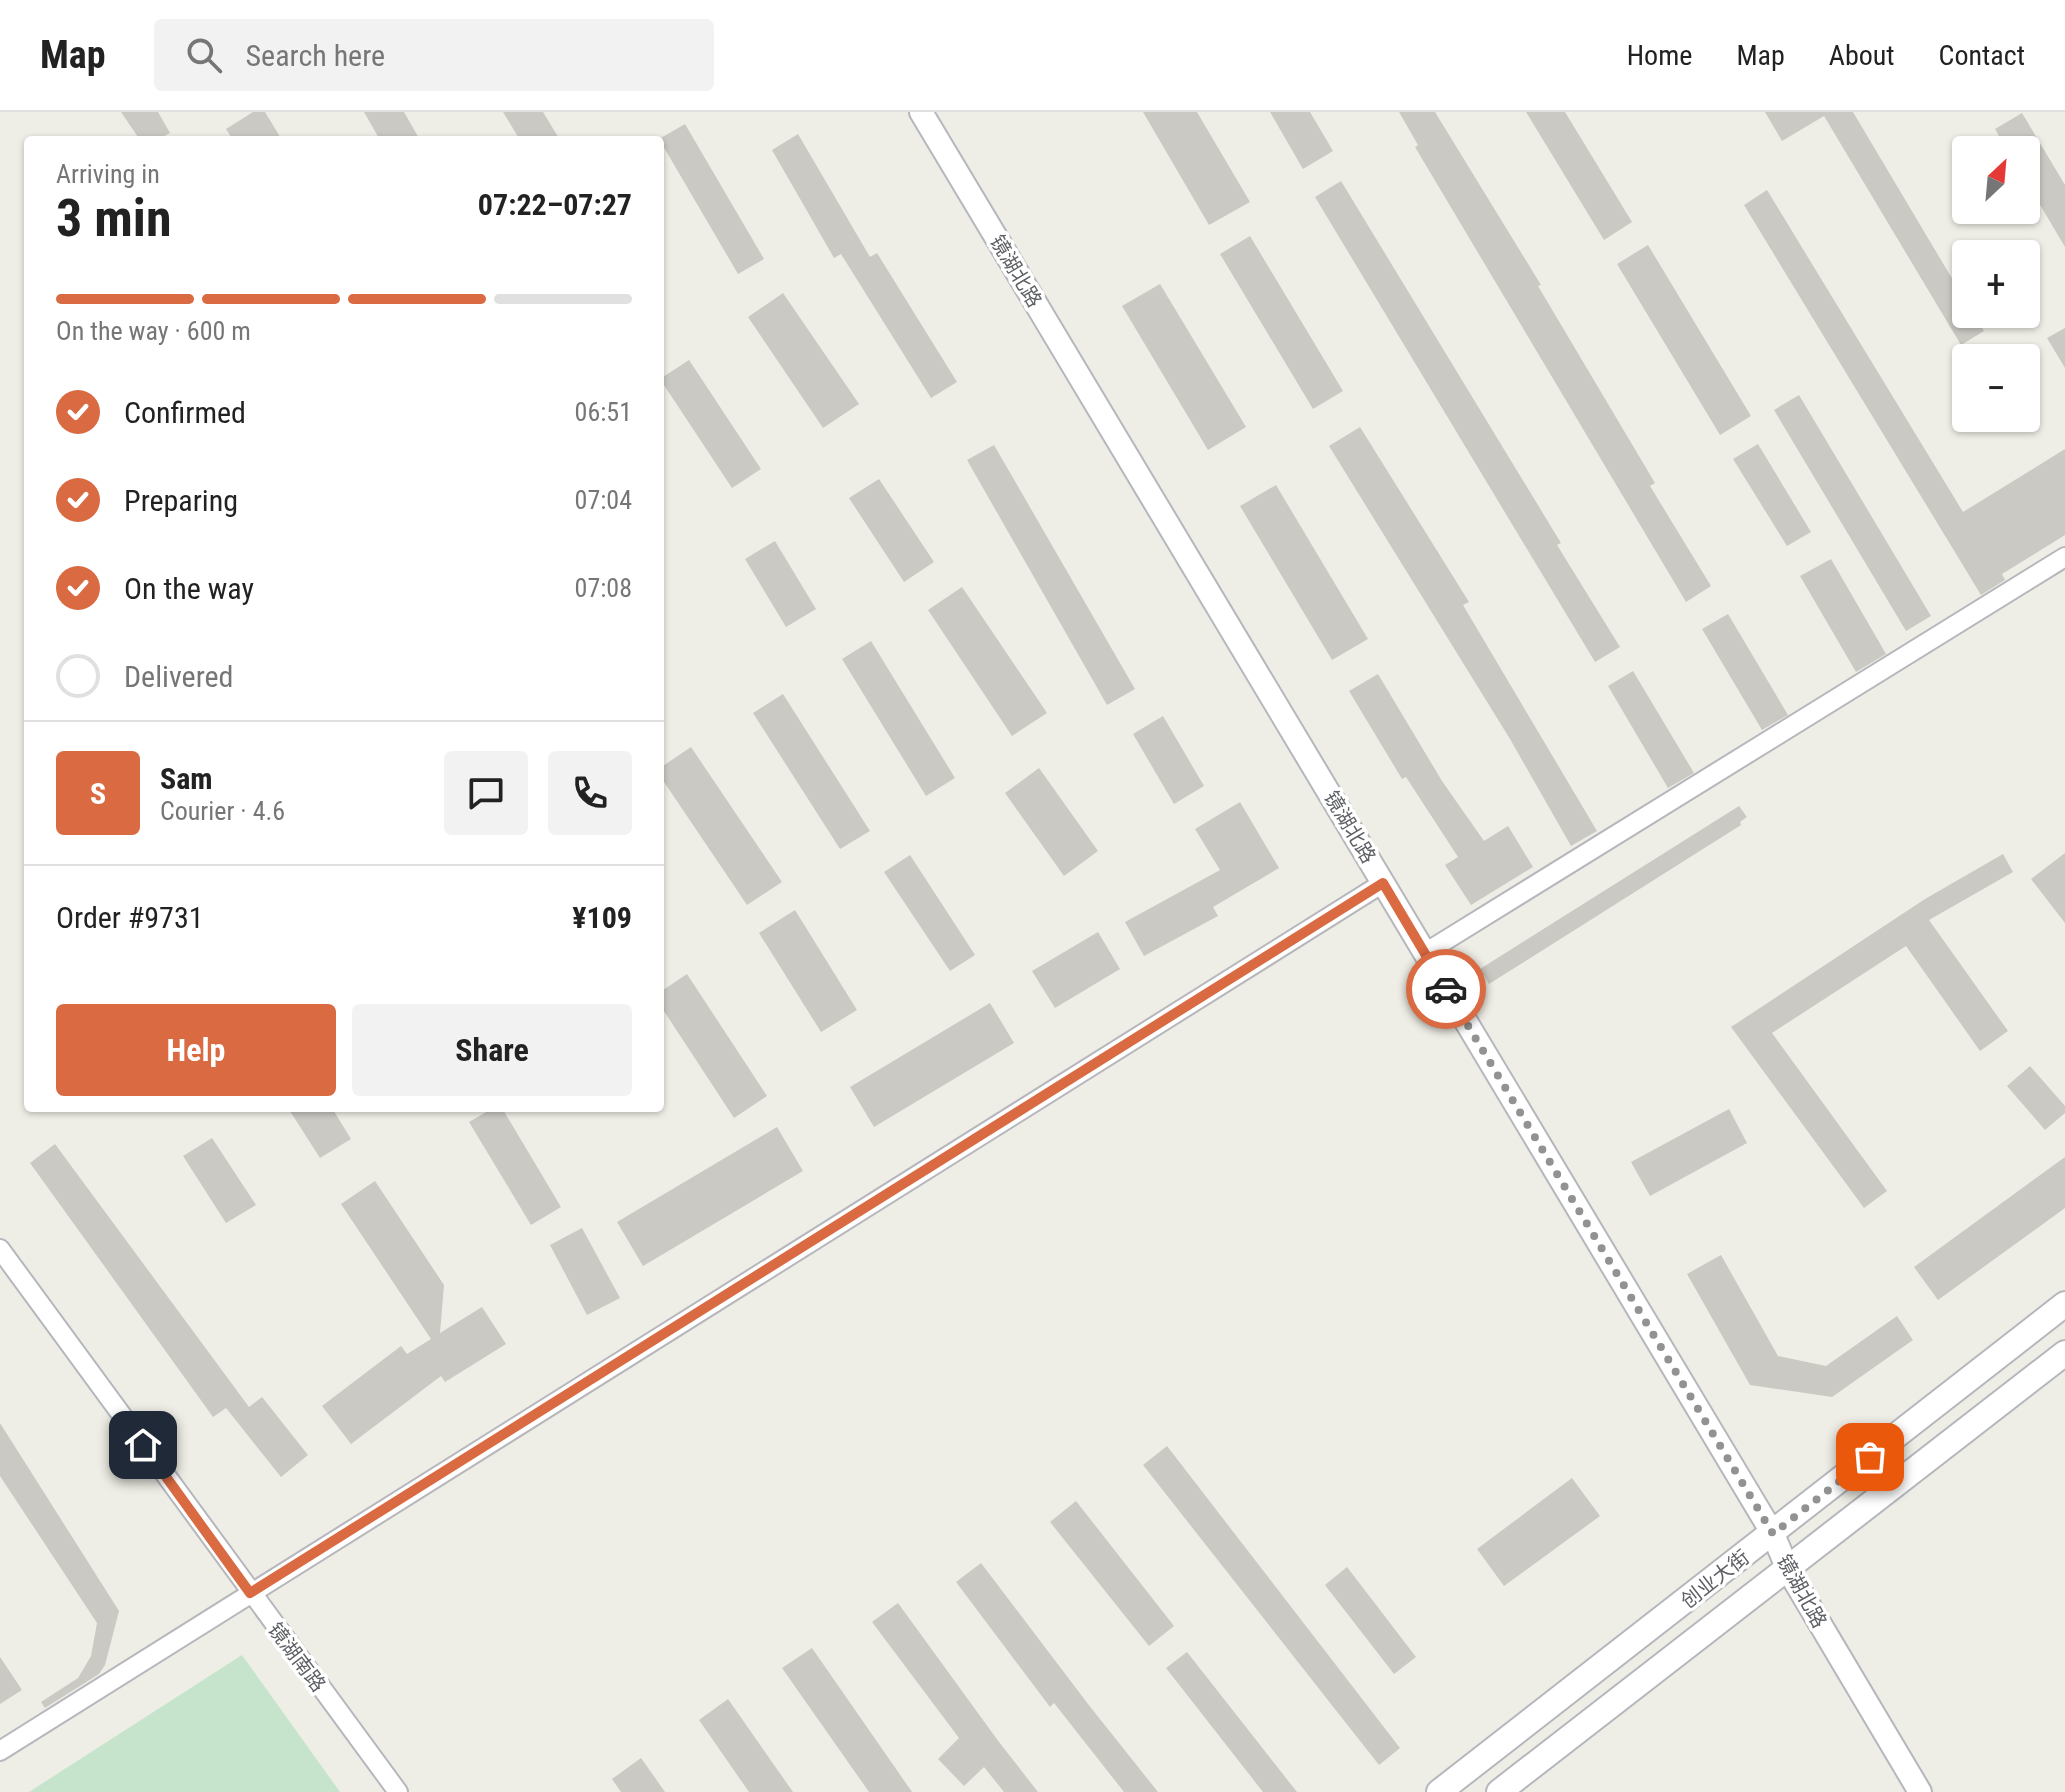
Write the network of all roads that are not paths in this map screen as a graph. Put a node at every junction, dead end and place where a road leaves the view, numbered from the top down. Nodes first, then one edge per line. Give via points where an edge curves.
1 (921, 112) edge
2 (2065, 557) edge
3 (1383, 883) junction
4 (1425, 953) junction
5 (0, 1249) edge
6 (2065, 1304) edge
7 (2065, 1353) edge
8 (1773, 1534) junction
9 (1788, 1570) junction
10 (250, 1593) junction
11 (0, 1751) edge
12 (398, 1792) edge
13 (1439, 1792) edge
14 (1499, 1792) edge
15 (1920, 1792) edge

1 - 3 street, 镜湖北路
2 - 4 street
3 - 4 street, 镜湖北路
3 - 10 street
4 - 8 street, 镜湖北路
5 - 10 street, 镜湖南路
6 - 8 main road, 创业大街
7 - 9 main road, 创业大街
8 - 9 street, 镜湖北路
8 - 13 main road, 创业大街
9 - 14 main road, 创业大街
9 - 15 street, 镜湖北路
10 - 11 street
10 - 12 street, 镜湖南路

